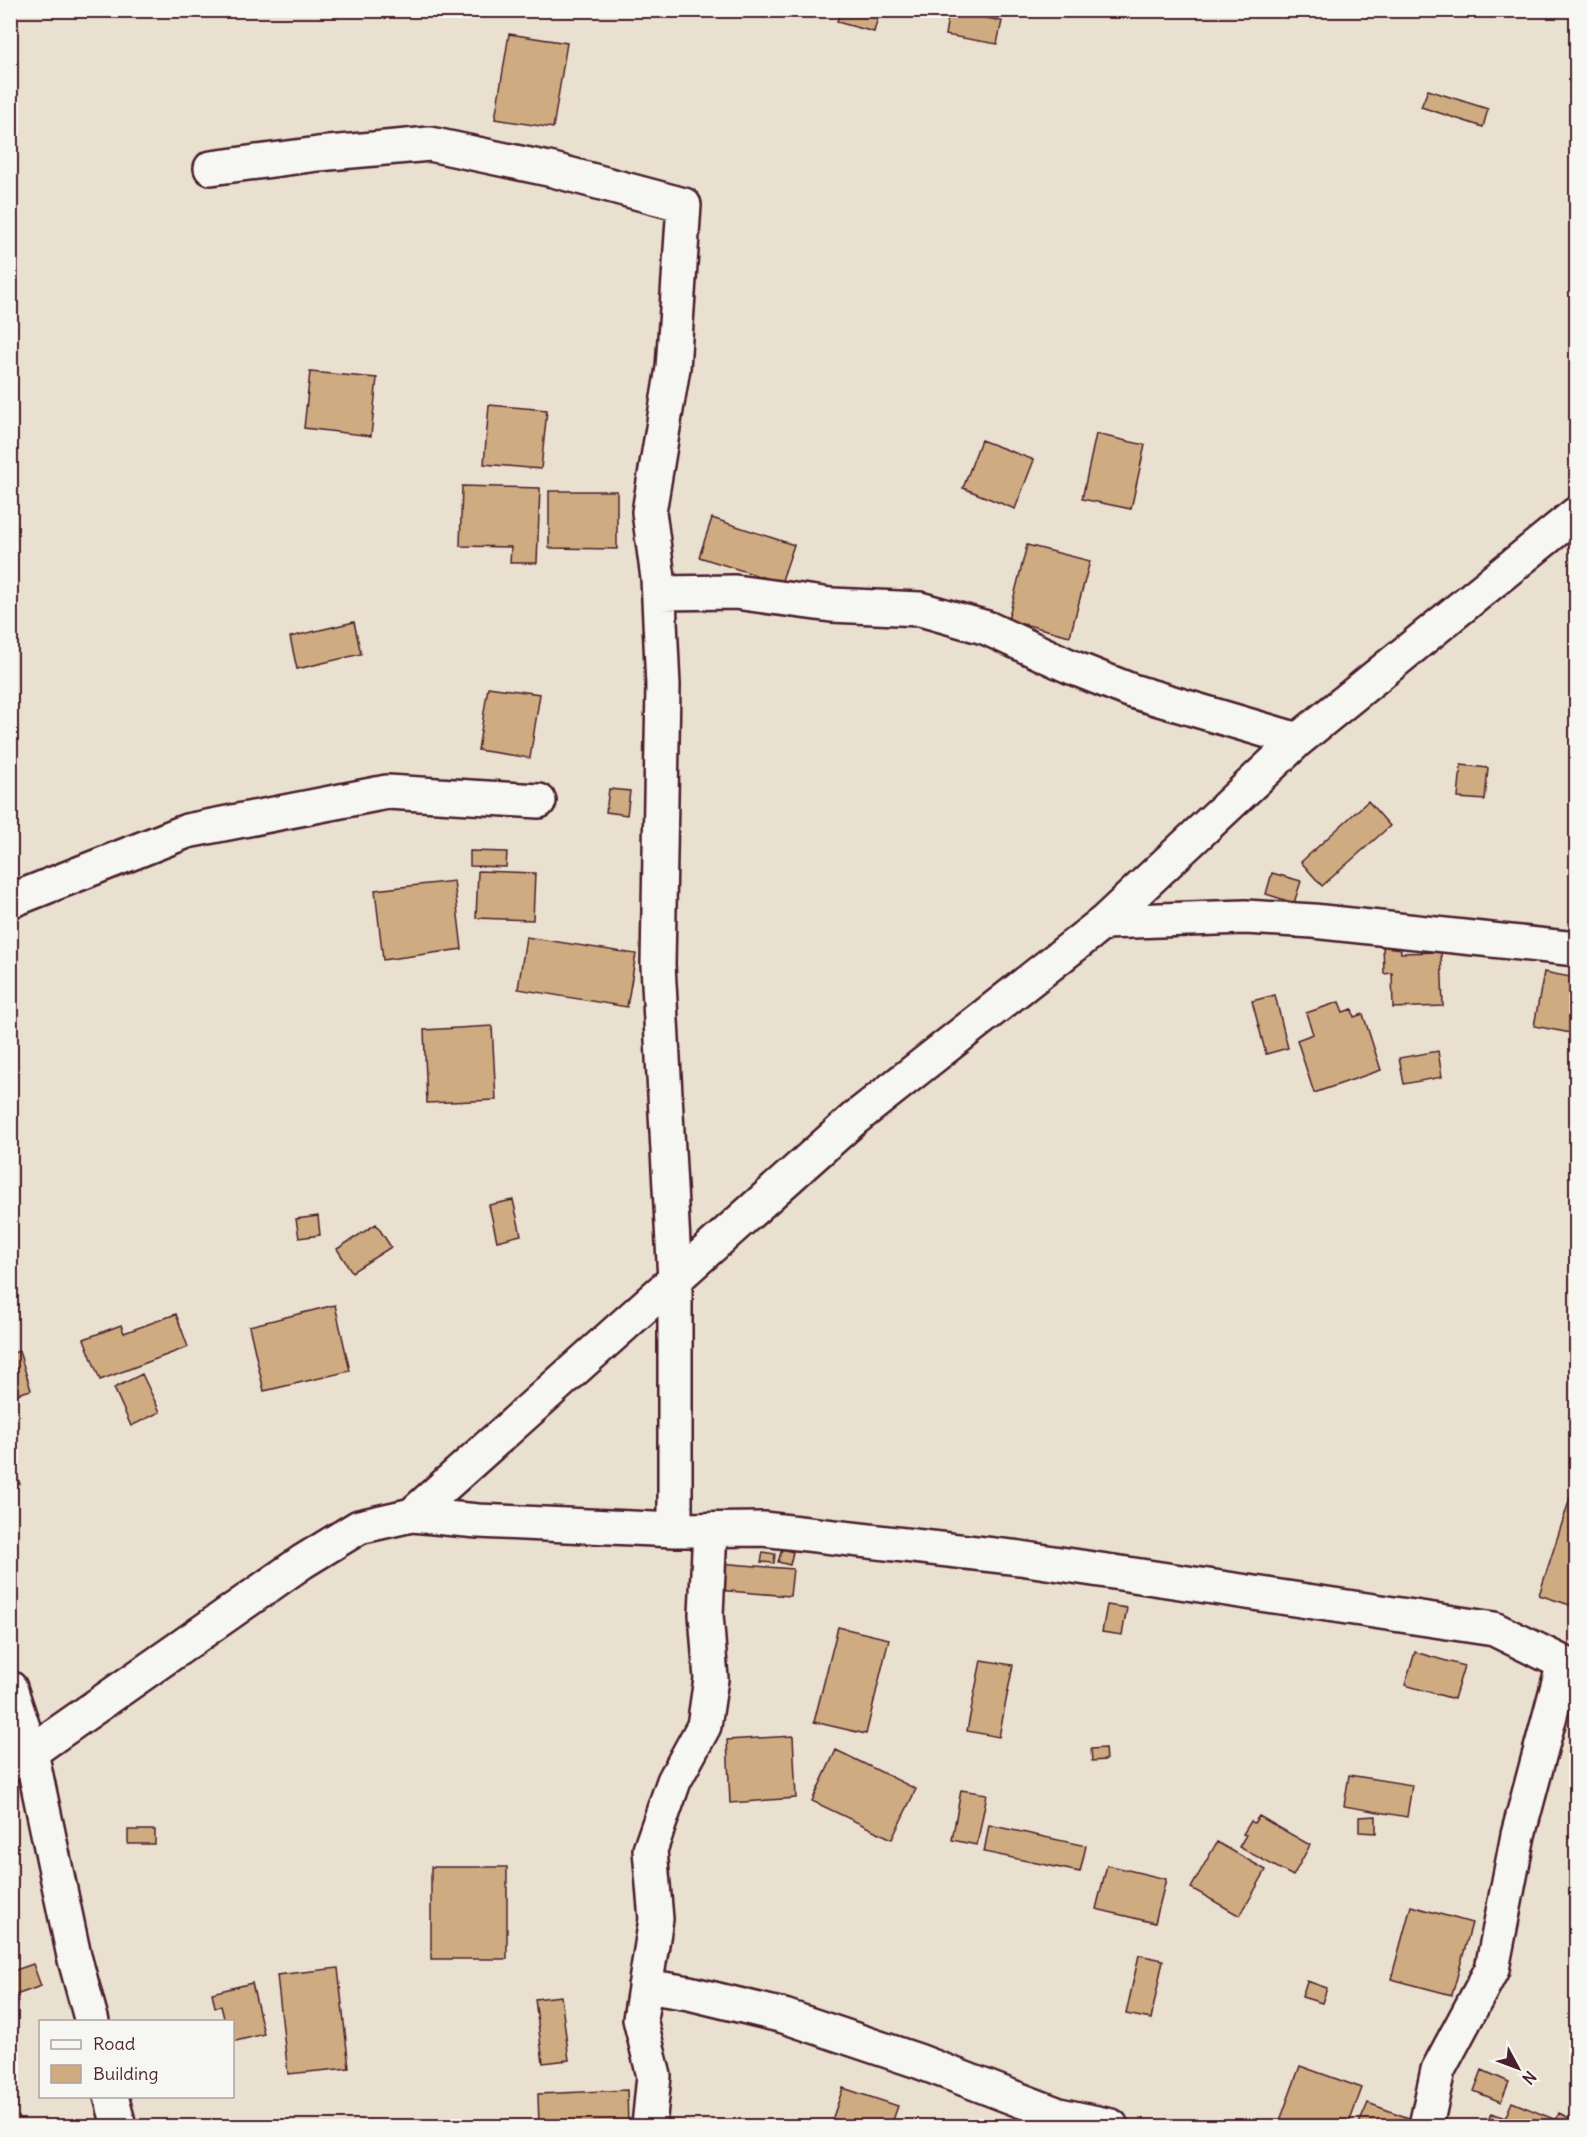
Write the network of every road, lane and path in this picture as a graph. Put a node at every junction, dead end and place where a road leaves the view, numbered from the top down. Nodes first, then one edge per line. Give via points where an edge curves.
1 (211, 168) dead end
2 (1576, 514) edge
3 (659, 592) junction
4 (1298, 740) junction
5 (539, 801) dead end
6 (10, 901) edge
7 (1104, 922) junction
8 (1576, 948) edge
9 (675, 1280) junction
10 (412, 1515) junction
11 (675, 1530) junction
12 (710, 1530) junction
13 (1570, 1666) edge
14 (10, 1688) edge
15 (21, 1758) edge
16 (645, 1986) junction
17 (91, 2020) edge
18 (111, 2098) edge
19 (119, 2127) edge
20 (649, 2127) edge
21 (1111, 2127) edge
22 (1426, 2127) edge

1 - 3 street via 430,144 553,170 684,205 673,368 649,512
2 - 4 street
3 - 4 street via 735,592 831,605 920,609 987,628 1132,691
3 - 9 street via 663,686 658,965
4 - 7 street
5 - 6 street via 387,792 187,831
7 - 8 street via 1245,917
7 - 9 street via 854,1119
9 - 10 street
9 - 11 street
10 - 11 street
10 - 15 street via 359,1527 302,1562
11 - 12 street
12 - 13 street via 763,1529 1020,1558 1494,1629
12 - 16 street via 706,1614 711,1679 704,1726 674,1780 650,1850 656,1919
13 - 22 street via 1518,1835 1492,1969 1438,2070
14 - 15 street
15 - 17 street
16 - 20 street via 640,2019 654,2076
16 - 21 street via 784,2016 918,2061 1059,2115
18 - 19 street

